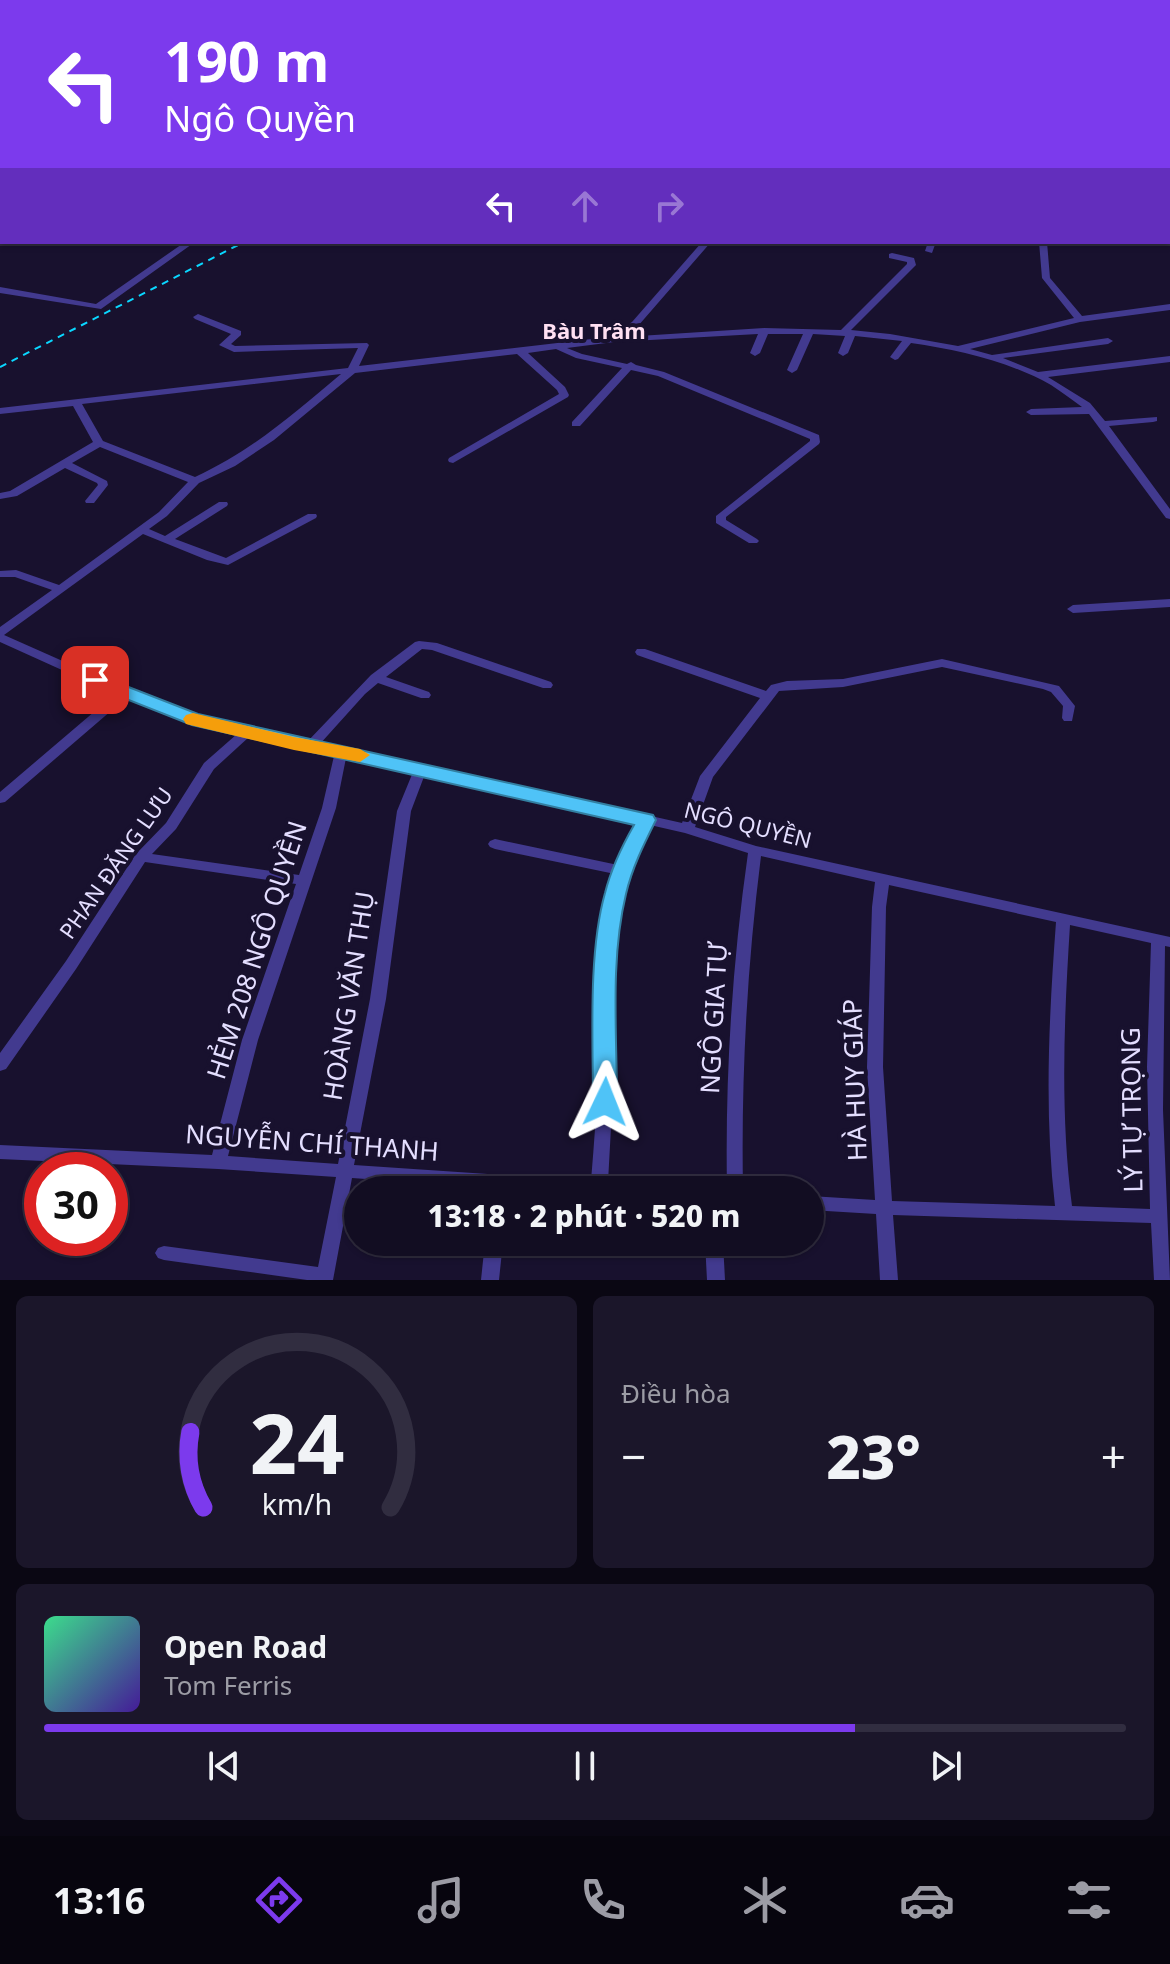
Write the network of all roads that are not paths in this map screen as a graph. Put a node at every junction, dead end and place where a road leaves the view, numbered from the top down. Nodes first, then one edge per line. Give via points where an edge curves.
1 (188, 244) edge
2 (705, 244) edge
3 (1043, 244) edge
4 (892, 256) dead end
5 (0, 290) edge
6 (1170, 307) edge
7 (198, 317) dead end
8 (1080, 319) junction
9 (764, 331) junction
10 (809, 332) junction
11 (846, 334) junction
12 (612, 340) junction
13 (908, 340) junction
14 (1108, 341) dead end
15 (557, 348) junction
16 (954, 349) junction
17 (520, 351) junction
18 (755, 353) dead end
19 (843, 353) dead end
20 (895, 357) dead end
21 (993, 357) junction
22 (1170, 359) edge
23 (631, 365) junction
24 (352, 370) junction
25 (792, 370) dead end
26 (1037, 375) junction
27 (76, 402) junction
28 (0, 411) edge
29 (1091, 411) junction
30 (1031, 412) dead end
31 (1153, 419) dead end
32 (576, 424) dead end
33 (1102, 424) junction
34 (99, 443) junction
35 (453, 460) dead end
36 (63, 463) junction
37 (195, 481) junction
38 (0, 496) edge
39 (90, 501) dead end
40 (223, 504) dead end
41 (312, 516) dead end
42 (1170, 516) edge
43 (142, 530) junction
44 (166, 540) junction
45 (753, 541) dead end
46 (0, 574) edge
47 (60, 589) junction
48 (1170, 603) edge
49 (1073, 609) dead end
50 (0, 636) edge
51 (641, 652) dead end
52 (375, 678) junction
53 (547, 685) dead end
54 (124, 693) junction
55 (425, 695) dead end
56 (768, 696) junction
57 (1068, 718) dead end
58 (247, 732) junction
59 (310, 747) junction
60 (341, 753) junction
61 (421, 769) junction
62 (0, 799) edge
63 (646, 820) junction
64 (687, 829) junction
65 (495, 844) dead end
66 (755, 850) junction
67 (141, 857) junction
68 (622, 871) junction
69 (883, 878) junction
70 (303, 880) junction
71 (1063, 919) junction
72 (1164, 941) edge
73 (0, 1065) edge
74 (0, 1152) edge
75 (218, 1162) junction
76 (346, 1170) junction
77 (404, 1176) edge
78 (600, 1176) edge
79 (735, 1176) edge
80 (824, 1204) edge
81 (886, 1208) junction
82 (1064, 1213) junction
83 (1158, 1216) junction
84 (164, 1253) dead end
85 (493, 1256) edge
86 (715, 1256) edge
87 (324, 1278) edge
88 (490, 1280) edge
89 (716, 1280) edge
90 (889, 1280) edge
91 (1163, 1280) edge

1 - 5 street via 98,307
2 - 12 street via 635,324
3 - 8 street via 1046,278
4 - 11 street via 911,260 912,265
6 - 8 street
7 - 24 street via 238,333 224,345 234,349 364,345
8 - 16 street
9 - 10 street
9 - 12 street
9 - 18 street
10 - 11 street
10 - 25 street
11 - 13 street
11 - 19 street
12 - 15 street
13 - 16 street
13 - 20 street
14 - 21 street
15 - 17 street
15 - 23 street
16 - 21 street
17 - 24 street
17 - 35 street via 564,395
21 - 26 street
22 - 26 street
23 - 32 street
23 - 45 street via 815,437 721,516 724,526
24 - 27 street
24 - 37 street via 270,438
26 - 29 street
27 - 28 street
27 - 34 street
29 - 30 street
29 - 33 street
31 - 33 street
33 - 42 street
34 - 36 street
34 - 37 street
36 - 38 street via 13,494
36 - 39 street via 102,481
37 - 43 street
40 - 44 street
41 - 44 street via 228,562
43 - 44 street
43 - 47 street
46 - 47 street via 16,573
47 - 50 street
48 - 49 street
50 - 54 street, NGÔ QUYỀN
51 - 56 street
52 - 53 street via 413,647 425,644
52 - 55 street
52 - 59 street
54 - 58 street, NGÔ QUYỀN via 192,719
54 - 62 street
56 - 57 street via 787,685 843,683 953,664 1055,689 1069,706
56 - 64 street via 707,776
58 - 59 street, NGÔ QUYỀN
58 - 67 street, PHAN ĐĂNG LƯU via 209,766 171,826
59 - 60 street, NGÔ QUYỀN
60 - 61 street, NGÔ QUYỀN
60 - 70 street, HẺM 208 NGÔ QUYỀN via 329,808
61 - 63 street, NGÔ QUYỀN
61 - 76 street, HOÀNG VĂN THỤ via 404,811 378,999
63 - 64 street, NGÔ QUYỀN
63 - 68 street
64 - 66 street, NGÔ QUYỀN
65 - 68 street
66 - 69 street, NGÔ QUYỀN
66 - 79 street, NGÔ GIA TỰ via 746,912
67 - 70 street
67 - 73 street, PHAN ĐĂNG LƯU
68 - 78 street via 606,972
69 - 71 street, NGÔ QUYỀN
69 - 81 street, HÀ HUY GIÁP via 875,1067
70 - 75 street, HẺM 208 NGÔ QUYỀN via 250,1040
71 - 72 street, NGÔ QUYỀN
71 - 82 street via 1054,1080
72 - 83 street, LÝ TỰ TRỌNG via 1154,1006
74 - 75 street, NGUYỄN CHÍ THANH
75 - 76 street, NGUYỄN CHÍ THANH
76 - 77 street, NGUYỄN CHÍ THANH
76 - 87 street, HOÀNG VĂN THỤ
80 - 81 street
81 - 82 street
81 - 90 street, HÀ HUY GIÁP
82 - 83 street
83 - 91 street, LÝ TỰ TRỌNG
84 - 87 street
85 - 88 street
86 - 89 street

